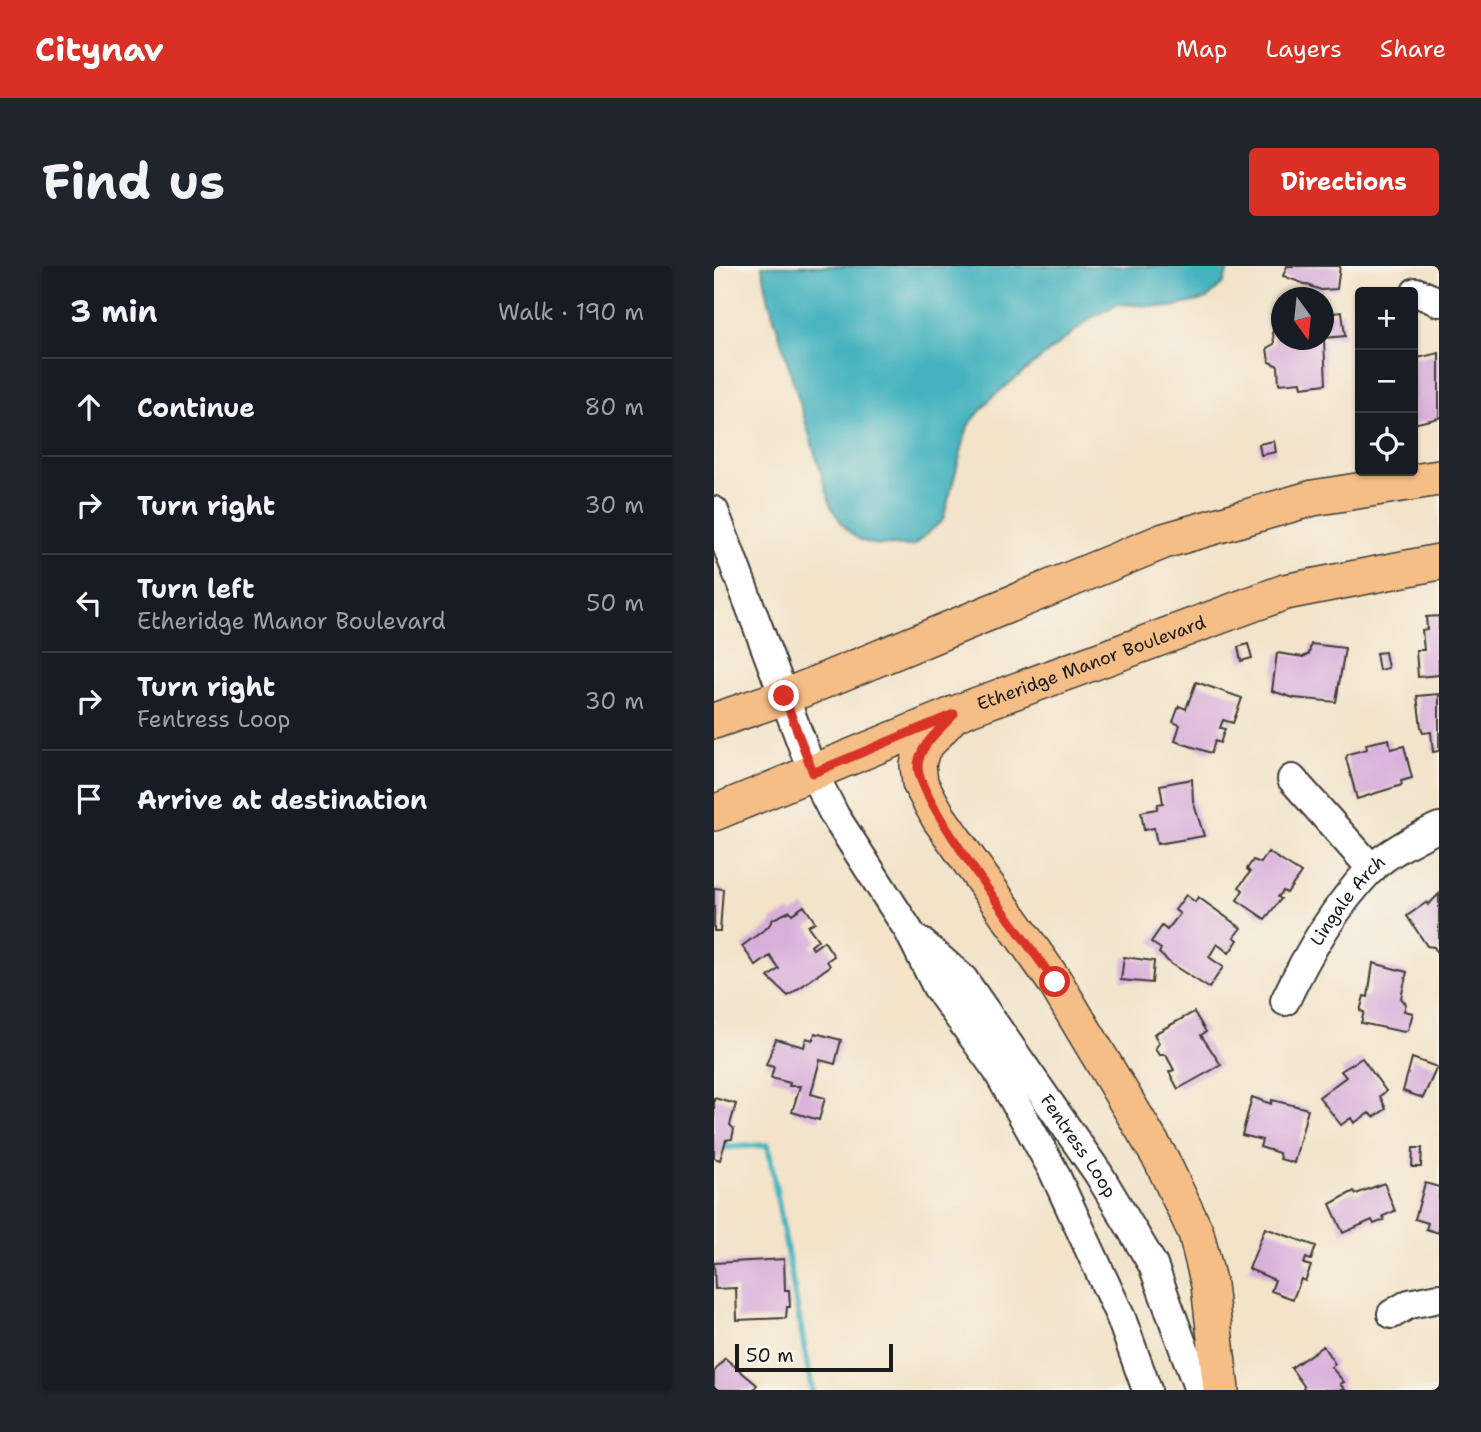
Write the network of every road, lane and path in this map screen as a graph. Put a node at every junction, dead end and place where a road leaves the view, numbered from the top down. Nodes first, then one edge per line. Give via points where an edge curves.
1 (1439, 478) edge
2 (714, 511) edge
3 (1439, 562) edge
4 (784, 696) junction
5 (954, 714) junction
6 (714, 721) edge
7 (813, 773) junction
8 (1292, 779) dead end
9 (714, 813) edge
10 (1439, 827) edge
11 (1372, 869) junction
12 (909, 931) junction
13 (1285, 1001) dead end
14 (1439, 1298) edge
15 (1392, 1314) dead end
16 (1147, 1390) edge
17 (1199, 1390) edge
18 (1222, 1390) edge

1 - 4 main road via 1313,498 1164,541
2 - 4 street, Fentress Loop
3 - 5 main road, Etheridge Manor Boulevard via 1285,592
4 - 6 main road
4 - 7 street, Fentress Loop
5 - 7 main road, Etheridge Manor Boulevard
5 - 18 main road via 922,750 920,783 939,818 1055,982 1162,1161 1196,1233 1209,1285
7 - 9 main road, Etheridge Manor Boulevard
7 - 12 street, Fentress Loop via 835,816
8 - 11 street
10 - 11 street, Lingale Arch
11 - 13 street, Lingale Arch via 1317,939
12 - 16 street, Fentress Loop via 937,987 997,1070 1053,1170 1121,1318
12 - 17 street, Fentress Loop via 962,979 1098,1173 1153,1265
14 - 15 street via 1409,1304

